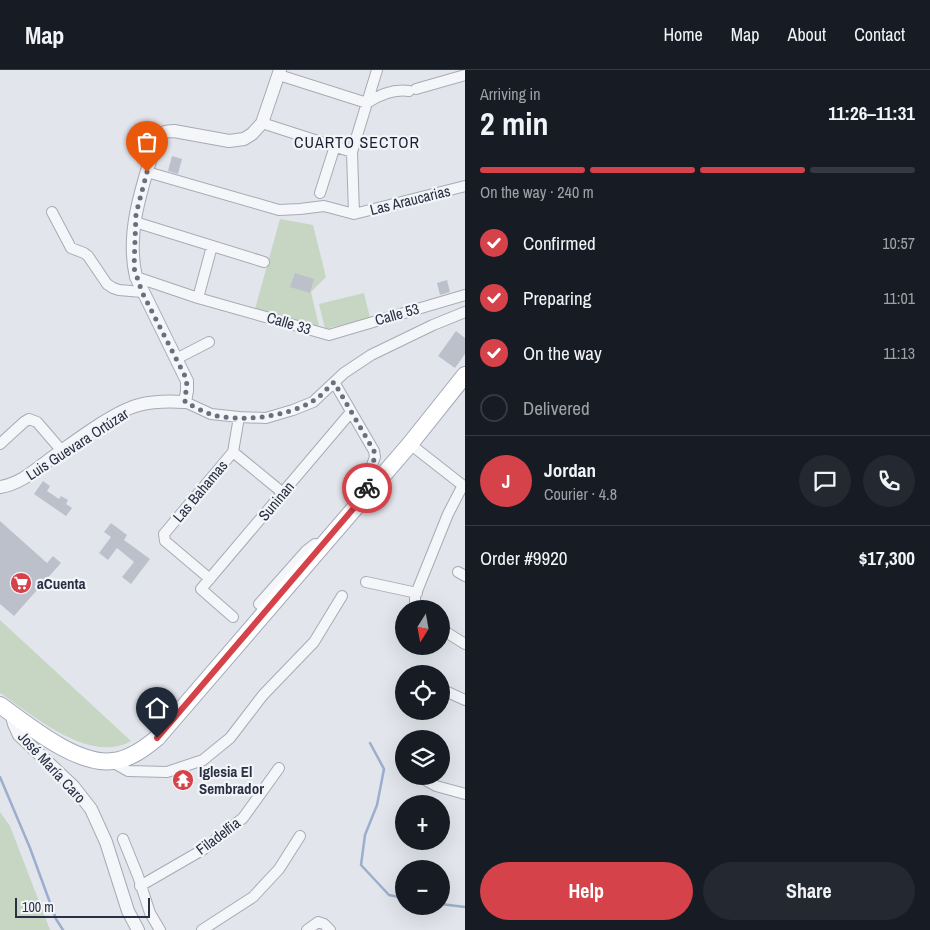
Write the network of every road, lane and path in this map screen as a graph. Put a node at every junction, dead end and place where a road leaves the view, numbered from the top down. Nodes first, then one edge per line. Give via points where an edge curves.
1 (377, 70) edge
2 (279, 73) edge
3 (465, 74) edge
4 (367, 103) junction
5 (262, 123) junction
6 (335, 146) junction
7 (352, 152) junction
8 (147, 172) junction
9 (465, 186) edge
10 (320, 193) dead end
11 (52, 212) dead end
12 (354, 214) junction
13 (135, 222) junction
14 (212, 246) junction
15 (264, 262) dead end
16 (136, 278) junction
17 (142, 292) junction
18 (465, 295) edge
19 (198, 298) junction
20 (465, 312) edge
21 (329, 335) joint
22 (209, 342) dead end
23 (176, 359) junction
24 (464, 377) edge
25 (334, 382) junction
26 (185, 402) junction
27 (351, 412) junction
28 (239, 417) junction
29 (0, 444) edge
30 (410, 444) junction
31 (62, 451) junction
32 (233, 452) junction
33 (0, 486) edge
34 (464, 486) edge
35 (283, 493) junction
36 (365, 495) junction
37 (321, 547) junction
38 (210, 579) junction
39 (366, 582) dead end
40 (417, 593) junction
41 (342, 596) dead end
42 (415, 600) edge
43 (259, 604) dead end
44 (232, 617) dead end
45 (450, 635) edge
46 (465, 644) edge
47 (450, 693) edge
48 (465, 700) edge
49 (6, 709) edge
50 (112, 762) junction
51 (278, 768) dead end
52 (434, 785) edge
53 (465, 794) edge
54 (300, 836) dead end
55 (123, 840) dead end
56 (140, 886) junction
57 (138, 930) edge
58 (160, 930) edge
59 (202, 930) edge
60 (307, 930) edge
61 (330, 930) edge

1 - 4 street
2 - 4 street
2 - 5 street
3 - 4 street via 412,90 376,96
4 - 7 street
5 - 6 street
5 - 8 street via 252,134 235,141 174,131 161,133
6 - 7 street
6 - 10 street
7 - 12 street
8 - 12 street via 279,210 324,206
8 - 13 street
9 - 12 street, Las Araucarias
11 - 17 street via 71,248 88,256 107,284 120,290
13 - 14 street
13 - 16 street
14 - 15 street
14 - 19 street
16 - 17 street
16 - 19 street, Calle 33
17 - 23 street
18 - 21 street, Calle 53
19 - 21 street, Calle 33
20 - 25 street via 371,356
22 - 23 street
23 - 26 street via 187,380
24 - 30 main road
25 - 27 street
25 - 28 street via 312,402 293,410 266,418
26 - 28 street via 211,414
26 - 31 street, Luis Guevara Ortúzar via 138,405 122,411
27 - 35 street, Suninan
27 - 36 street via 374,451
28 - 32 street, Las Bahamas
29 - 31 street via 30,419 37,422
30 - 34 street
30 - 36 main road
31 - 33 street, Luis Guevara Ortúzar via 21,481
32 - 35 street
32 - 38 street, Las Bahamas via 164,534 165,542
34 - 40 street via 448,514
35 - 38 street, Suninan
36 - 37 main road
37 - 43 street via 315,544 306,551
37 - 50 main road via 157,738 136,753
38 - 44 street, Suninan via 201,589
39 - 40 street
40 - 42 street
41 - 50 street via 314,642 263,696 230,738 203,760 167,772 128,771
45 - 46 street
47 - 48 street
49 - 50 main road via 78,756
49 - 57 street, José María Caro via 19,735 73,786 91,809
51 - 56 street, Filadelfia via 242,818 204,849
52 - 53 street
54 - 59 street via 279,869 253,896
55 - 56 street
56 - 58 street
60 - 61 street via 321,922

